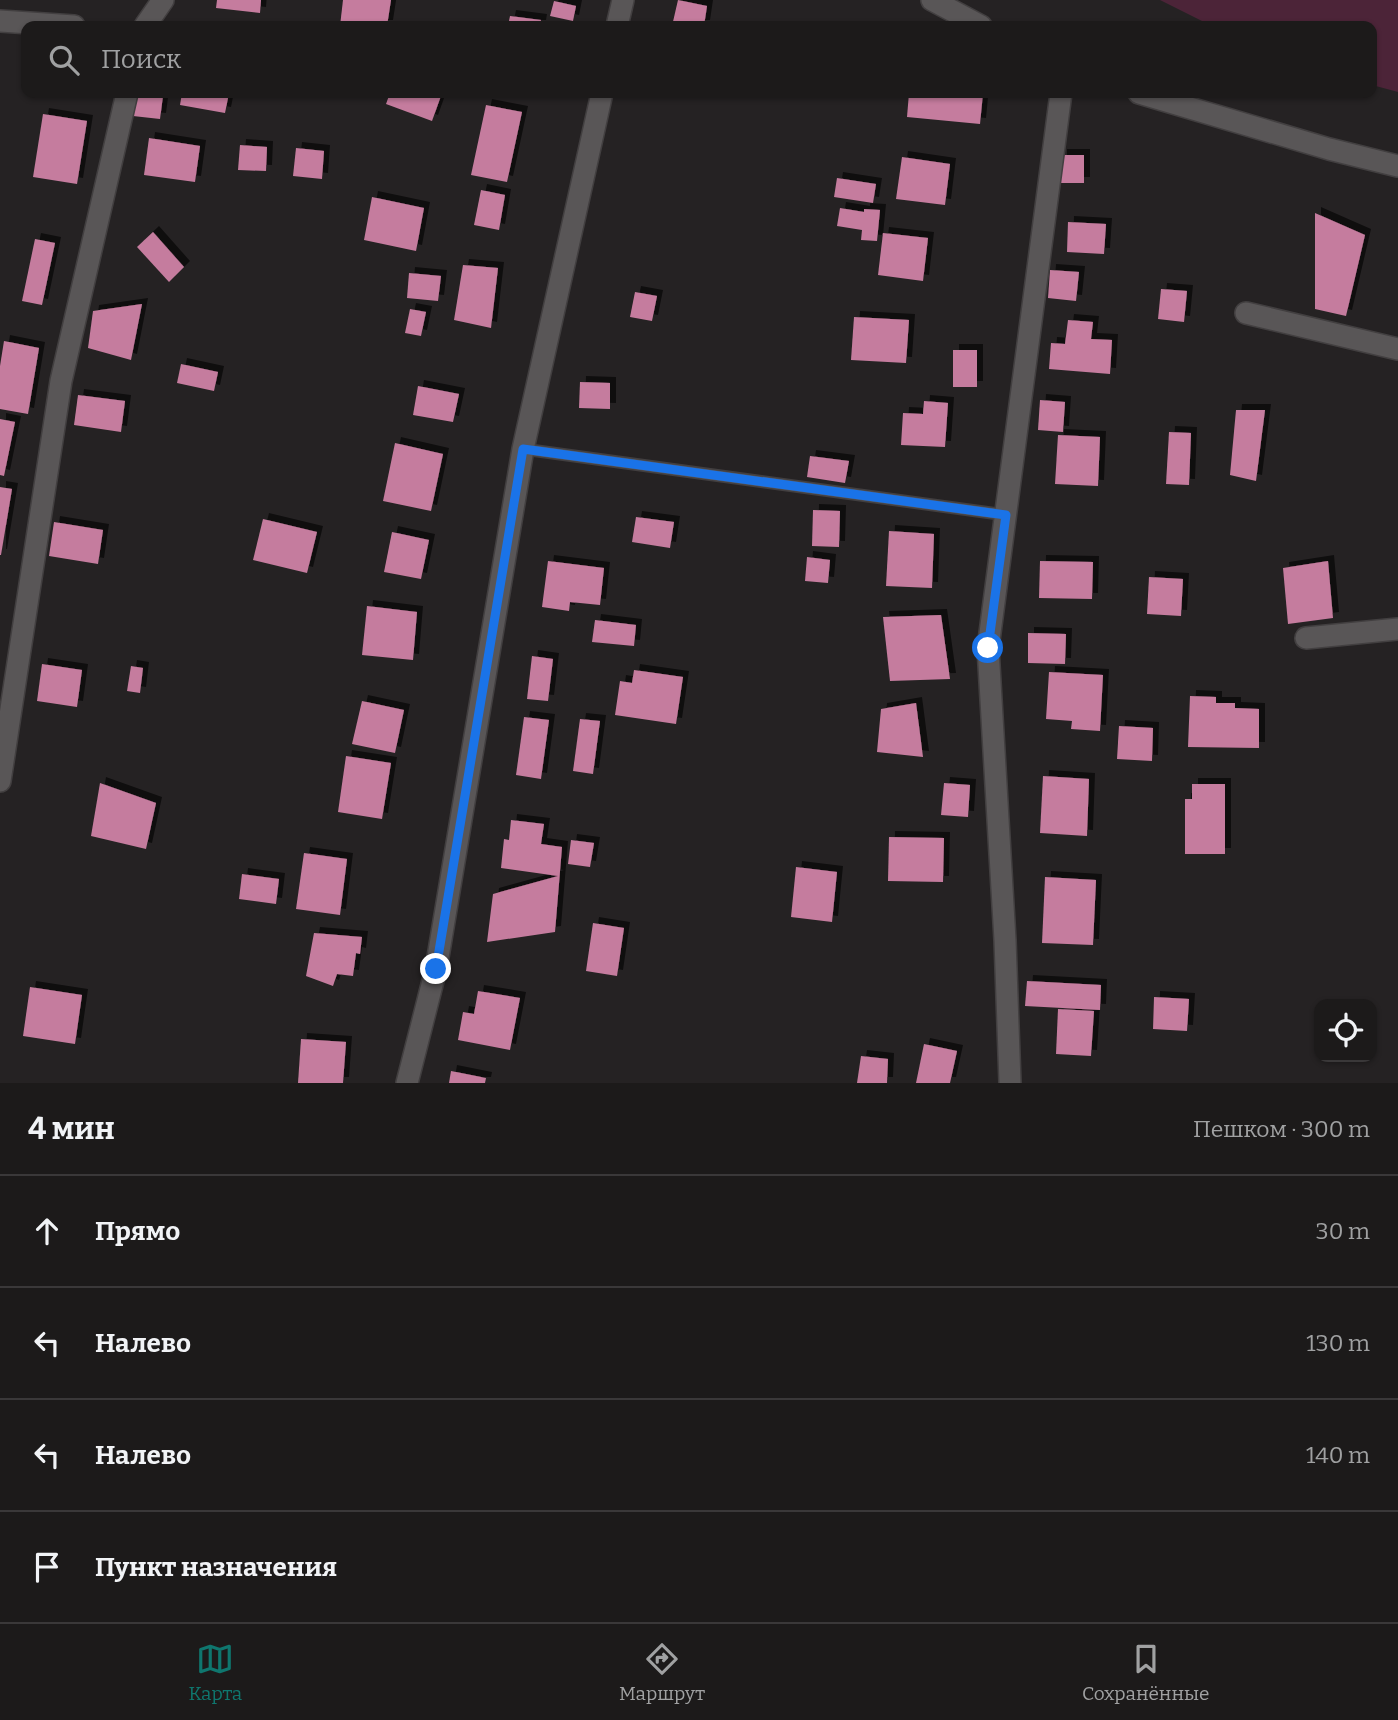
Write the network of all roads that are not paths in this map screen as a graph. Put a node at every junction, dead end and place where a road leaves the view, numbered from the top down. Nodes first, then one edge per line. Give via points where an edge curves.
1 (163, 0) edge
2 (623, 0) edge
3 (932, 0) edge
4 (0, 21) edge
5 (148, 21) edge
6 (618, 21) edge
7 (972, 21) edge
8 (21, 22) edge
9 (126, 98) edge
10 (601, 98) edge
11 (1060, 98) edge
12 (1156, 98) edge
13 (1398, 166) edge
14 (1246, 313) dead end
15 (1398, 349) edge
16 (523, 449) junction
17 (1006, 515) junction
18 (1398, 629) edge
19 (1306, 638) dead end
20 (0, 781) edge
21 (407, 1083) edge
22 (1010, 1083) edge

1 - 5 street
2 - 6 street
3 - 7 street
4 - 8 street
9 - 20 street via 61,381
10 - 16 street
11 - 17 street
12 - 13 street
14 - 15 street
16 - 17 lane
16 - 21 street via 436,969
17 - 22 street via 988,648
18 - 19 street

